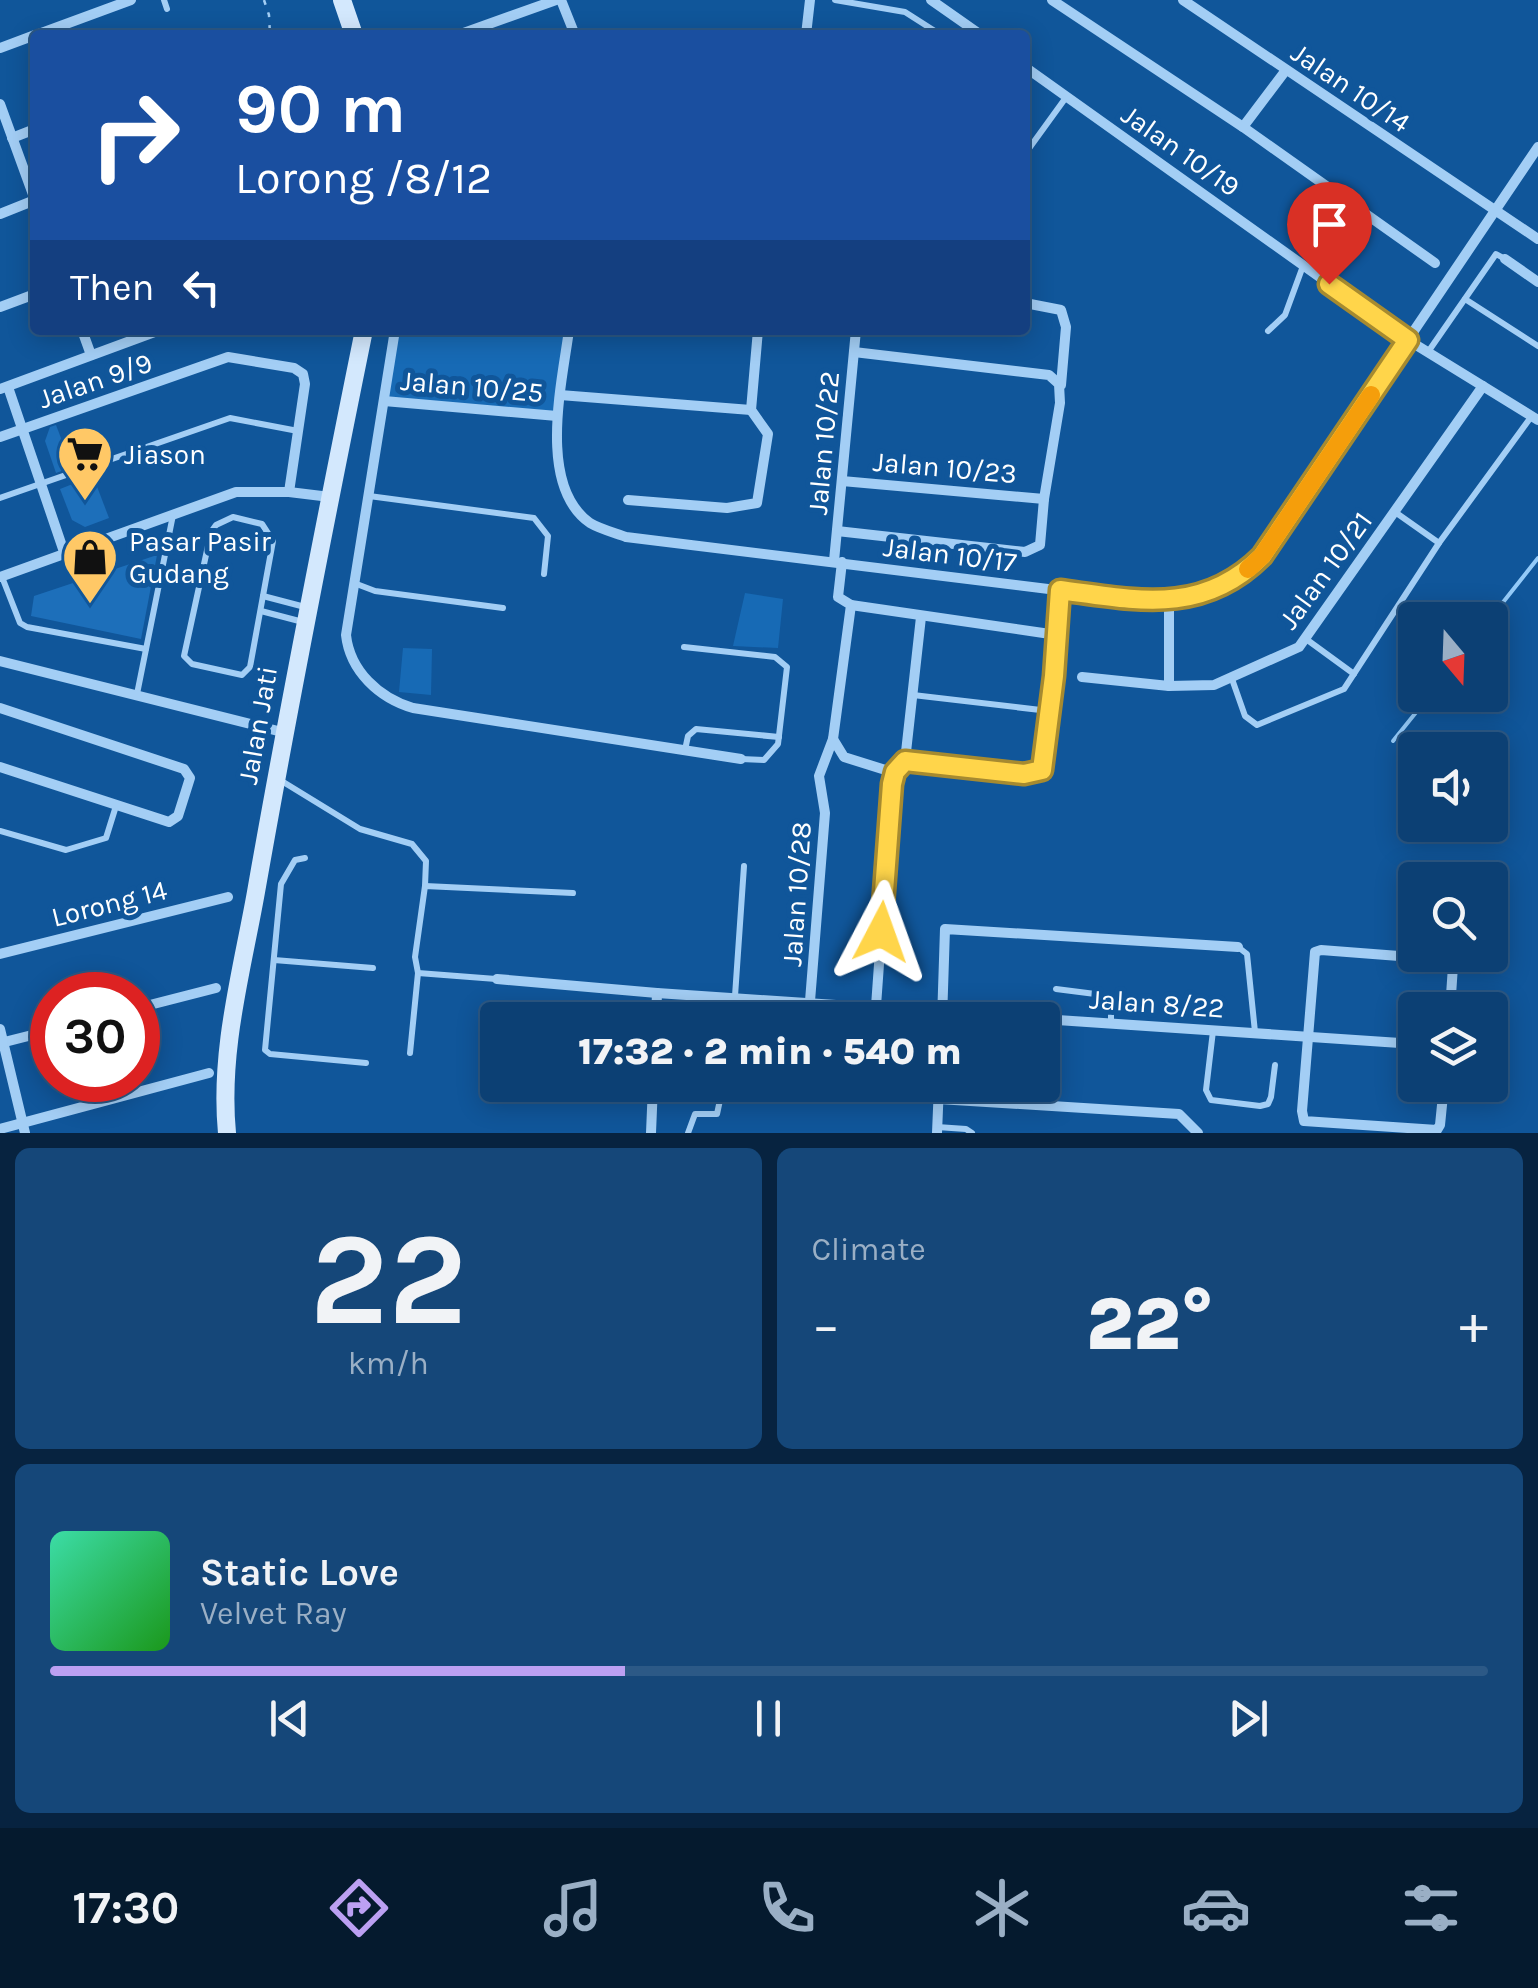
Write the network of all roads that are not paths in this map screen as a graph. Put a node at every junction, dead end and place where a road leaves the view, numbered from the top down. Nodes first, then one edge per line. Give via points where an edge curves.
1 (131, 0) edge
2 (342, 0) edge
3 (559, 0) edge
4 (810, 0) edge
5 (835, 0) edge
6 (932, 0) edge
7 (1052, 0) edge
8 (1183, 0) edge
9 (50, 30) edge
10 (352, 30) edge
11 (472, 30) edge
12 (573, 30) edge
13 (807, 30) edge
14 (933, 30) edge
15 (973, 30) edge
16 (30, 37) edge
17 (0, 48) edge
18 (1030, 70) edge
19 (1286, 70) junction
20 (1067, 96) junction
21 (0, 104) edge
22 (1242, 127) junction
23 (30, 131) edge
24 (12, 138) junction
25 (1030, 147) edge
26 (1538, 147) edge
27 (30, 187) edge
28 (30, 202) edge
29 (1494, 210) junction
30 (0, 214) edge
31 (1538, 239) edge
32 (1505, 259) joint
33 (1434, 263) dead end
34 (1303, 265) junction
35 (1538, 282) edge
36 (30, 296) edge
37 (1465, 299) junction
38 (1030, 304) edge
39 (0, 306) edge
40 (1268, 331) dead end
41 (84, 335) edge
42 (138, 335) edge
43 (363, 335) edge
44 (394, 335) edge
45 (568, 335) edge
46 (758, 335) edge
47 (856, 335) edge
48 (1408, 340) junction
49 (1538, 346) edge
50 (854, 352) junction
51 (1428, 352) junction
52 (91, 355) junction
53 (1483, 386) junction
54 (4, 388) edge
55 (1061, 391) junction
56 (560, 395) junction
57 (384, 401) junction
58 (751, 410) junction
59 (557, 416) junction
60 (1535, 418) edge
61 (22, 429) junction
62 (298, 431) junction
63 (0, 438) edge
64 (842, 481) junction
65 (40, 482) junction
66 (289, 492) junction
67 (368, 496) junction
68 (330, 497) junction
69 (0, 498) edge
70 (1044, 499) junction
71 (628, 500) dead end
72 (1395, 512) junction
73 (173, 515) junction
74 (837, 531) junction
75 (1440, 543) junction
76 (64, 552) junction
77 (838, 562) junction
78 (544, 574) dead end
79 (1, 577) edge
80 (354, 583) junction
81 (1060, 590) junction
82 (263, 596) junction
83 (1169, 601) junction
84 (851, 605) junction
85 (502, 608) dead end
86 (261, 611) junction
87 (306, 615) junction
88 (921, 617) junction
89 (1057, 634) junction
90 (1306, 639) junction
91 (684, 647) dead end
92 (146, 649) junction
93 (0, 662) edge
94 (1354, 674) junction
95 (1082, 676) dead end
96 (1232, 679) junction
97 (1169, 686) junction
98 (913, 695) junction
99 (136, 696) junction
100 (0, 708) edge
101 (1051, 712) junction
102 (282, 732) junction
103 (779, 738) junction
104 (833, 738) junction
105 (685, 750) junction
106 (741, 759) joint
107 (905, 761) junction
108 (0, 767) edge
109 (895, 772) junction
110 (275, 777) junction
111 (116, 806) junction
112 (0, 830) edge
113 (305, 858) dead end
114 (744, 866) dead end
115 (425, 886) junction
116 (573, 893) dead end
117 (228, 897) dead end
118 (1238, 947) joint
119 (0, 954) edge
120 (274, 960) junction
121 (373, 968) dead end
122 (418, 972) junction
123 (498, 979) joint
124 (216, 988) dead end
125 (1056, 989) dead end
126 (1451, 992) edge
127 (657, 993) junction
128 (735, 996) junction
129 (810, 1001) junction
130 (160, 1002) edge
131 (657, 1002) edge
132 (823, 1002) edge
133 (876, 1002) edge
134 (943, 1002) edge
135 (1060, 1020) edge
136 (1112, 1022) junction
137 (0, 1030) edge
138 (1213, 1030) junction
139 (1255, 1032) junction
140 (30, 1036) edge
141 (1308, 1036) junction
142 (2, 1043) edge
143 (1398, 1043) edge
144 (410, 1052) dead end
145 (366, 1063) dead end
146 (1275, 1064) dead end
147 (209, 1073) dead end
148 (652, 1102) edge
149 (719, 1102) edge
150 (938, 1102) edge
151 (957, 1102) edge
152 (1442, 1102) edge
153 (24, 1128) edge
154 (0, 1129) edge
155 (937, 1130) edge
156 (226, 1133) edge
157 (651, 1133) edge
158 (688, 1133) edge
159 (972, 1133) edge
160 (1198, 1133) edge

1 - 9 street
2 - 10 street
3 - 11 street
3 - 12 street
4 - 13 street
5 - 14 lane via 905,12
6 - 15 street
7 - 22 street
8 - 19 street, Jalan 10/14
16 - 17 street
18 - 20 street, Jalan 10/19
19 - 22 street
19 - 29 street, Jalan 10/14
20 - 25 lane
20 - 34 street, Jalan 10/19
21 - 24 street
22 - 33 street
23 - 24 street
24 - 27 street
26 - 29 street, Jalan 10/17
28 - 30 street
29 - 31 street, Jalan 10/14
29 - 48 street, Jalan 10/17
32 - 35 street
32 - 37 lane via 1496,254
34 - 40 lane via 1285,315
34 - 48 street, Jalan 10/19
36 - 39 street
37 - 49 lane
37 - 51 lane
38 - 55 street via 1061,310
41 - 52 street
42 - 52 street, Jalan 9/9
43 - 68 street, Jalan Jati
44 - 57 street
45 - 56 street, Jalan 10/17
46 - 58 street
47 - 50 street, Jalan 10/22
48 - 51 street, Jalan 10/19
48 - 83 street, Jalan 10/17 via 1262,556 1215,590
50 - 55 street via 1048,375
50 - 64 street, Jalan 10/22
51 - 53 street, Jalan 10/19
52 - 54 street, Jalan 9/9
53 - 60 street, Jalan 10/19
53 - 72 street, Jalan 10/21
54 - 61 street
55 - 70 street
56 - 58 street
56 - 59 street, Jalan 10/17
57 - 59 street, Jalan 10/25
57 - 67 street
58 - 71 street via 768,434 757,503 727,508
59 - 77 street, Jalan 10/17 via 567,496 590,522 626,537
60 - 75 lane
61 - 62 street, Jalan 9/9 via 228,357 299,370 305,379
61 - 63 street, Jalan 9/9
61 - 65 street
62 - 65 lane via 230,418
62 - 66 street
64 - 70 street, Jalan 10/23
64 - 74 street, Jalan 10/22
65 - 69 lane
65 - 76 street
66 - 68 street
66 - 73 street via 236,492
67 - 78 lane via 531,516 548,536
67 - 80 street
68 - 87 street, Jalan Jati
70 - 74 street via 1040,544 1025,552
72 - 75 lane
72 - 90 street, Jalan 10/21
73 - 76 street
73 - 92 lane
74 - 77 street, Jalan 10/22
75 - 94 lane
76 - 79 street
77 - 81 street, Jalan 10/17
77 - 84 street, Jalan 10/28 via 838,597
79 - 92 lane via 27,628
80 - 85 lane
80 - 105 street via 349,658 385,696 413,708
81 - 83 street, Jalan 10/17
81 - 89 street
82 - 86 lane
82 - 86 lane via 273,538 260,523 230,517 212,532 186,660 246,673
82 - 87 lane
83 - 97 street
84 - 88 street
84 - 104 street, Jalan 10/28
86 - 87 lane
87 - 102 street, Jalan Jati
88 - 89 street
88 - 98 street
89 - 101 street
90 - 94 lane
90 - 96 street, Jalan 10/21
91 - 103 lane via 784,662
92 - 99 lane
93 - 99 street
94 - 96 lane via 1340,692 1257,726 1245,716
95 - 97 street, Jalan 10/21
96 - 97 street, Jalan 10/21
98 - 101 lane
98 - 107 street
99 - 102 street
100 - 111 street via 189,774 173,822
101 - 107 street via 1039,774
102 - 110 street, Jalan Jati
103 - 105 lane via 696,729
103 - 106 lane via 767,759
104 - 109 street via 844,757
104 - 129 street, Jalan 10/28 via 819,776 825,813
105 - 106 street
107 - 109 street
108 - 111 street
109 - 133 street
110 - 115 lane via 360,829 412,844 426,861
110 - 156 street, Jalan Jati via 225,1069
111 - 112 lane via 106,838 68,850
113 - 120 lane via 295,860 281,884
114 - 128 lane
115 - 116 lane
115 - 122 lane
117 - 119 street, Lorong 14
118 - 134 street via 946,930
118 - 139 lane via 1247,954
120 - 121 lane
120 - 145 lane via 267,1052
122 - 123 lane
122 - 144 lane
123 - 127 street, Jalan 8/22
124 - 130 street
125 - 136 lane via 1111,996
126 - 141 street via 1450,960 1318,950
127 - 128 street, Jalan 8/22
127 - 131 street
128 - 129 street, Jalan 8/22
129 - 132 street, Jalan 8/22
135 - 136 street, Jalan 8/22
136 - 138 street, Jalan 8/22
137 - 142 street
138 - 139 street, Jalan 8/22
138 - 146 lane via 1206,1090 1212,1100 1264,1106 1272,1097
139 - 141 street, Jalan 8/22
140 - 142 street
141 - 143 street, Jalan 8/22
141 - 152 street via 1304,1121 1437,1130
142 - 153 street
147 - 153 street
148 - 157 street
149 - 158 lane via 717,1114 695,1114
150 - 155 street
151 - 160 street via 1179,1114
153 - 154 street
155 - 159 lane

